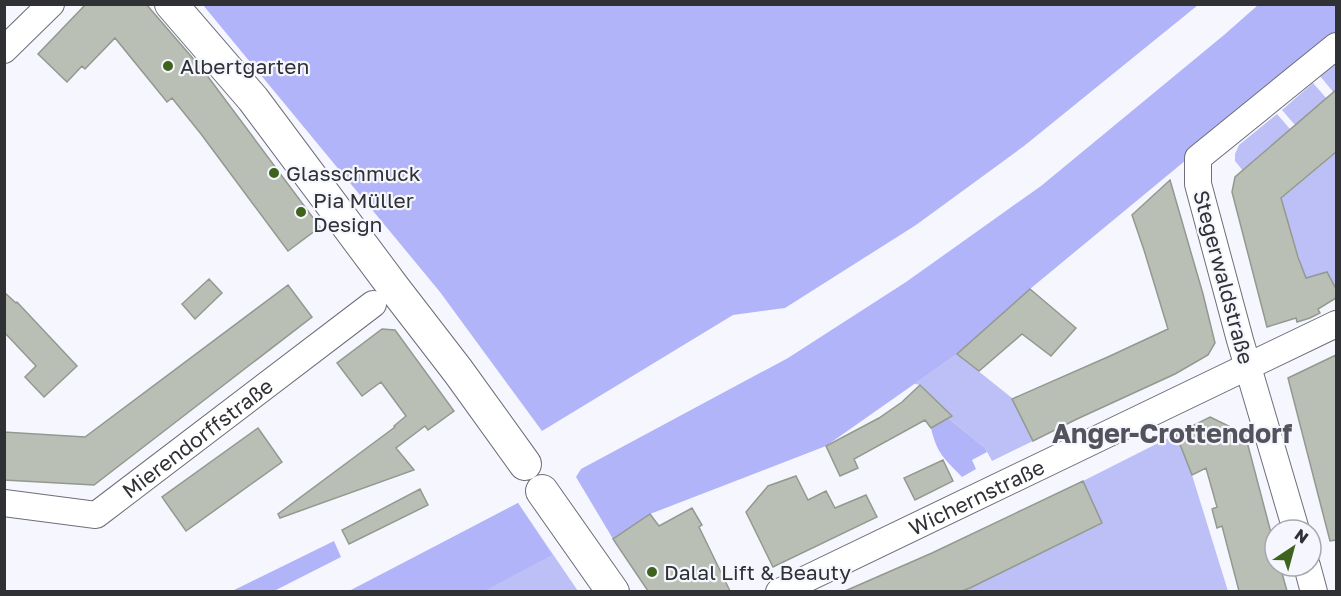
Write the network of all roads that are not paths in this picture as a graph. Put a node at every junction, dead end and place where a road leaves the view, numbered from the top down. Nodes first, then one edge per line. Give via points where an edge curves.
1 (51, 4) edge
2 (171, 4) edge
3 (1336, 46) edge
4 (4, 50) edge
5 (374, 304) dead end
6 (1336, 324) edge
7 (1248, 367) junction
8 (525, 464) dead end
9 (542, 491) dead end
10 (4, 503) edge
11 (1292, 518) edge
12 (613, 591) edge
13 (779, 591) edge

1 - 4 street
2 - 8 street via 253,99
3 - 7 street, Stegerwaldstraße via 1198,158 1198,184
5 - 10 street, Mierendorffstraße via 96,515
6 - 7 street, Wichernstraße
7 - 11 street, Stegerwaldstraße
7 - 13 street, Wichernstraße
9 - 12 street

